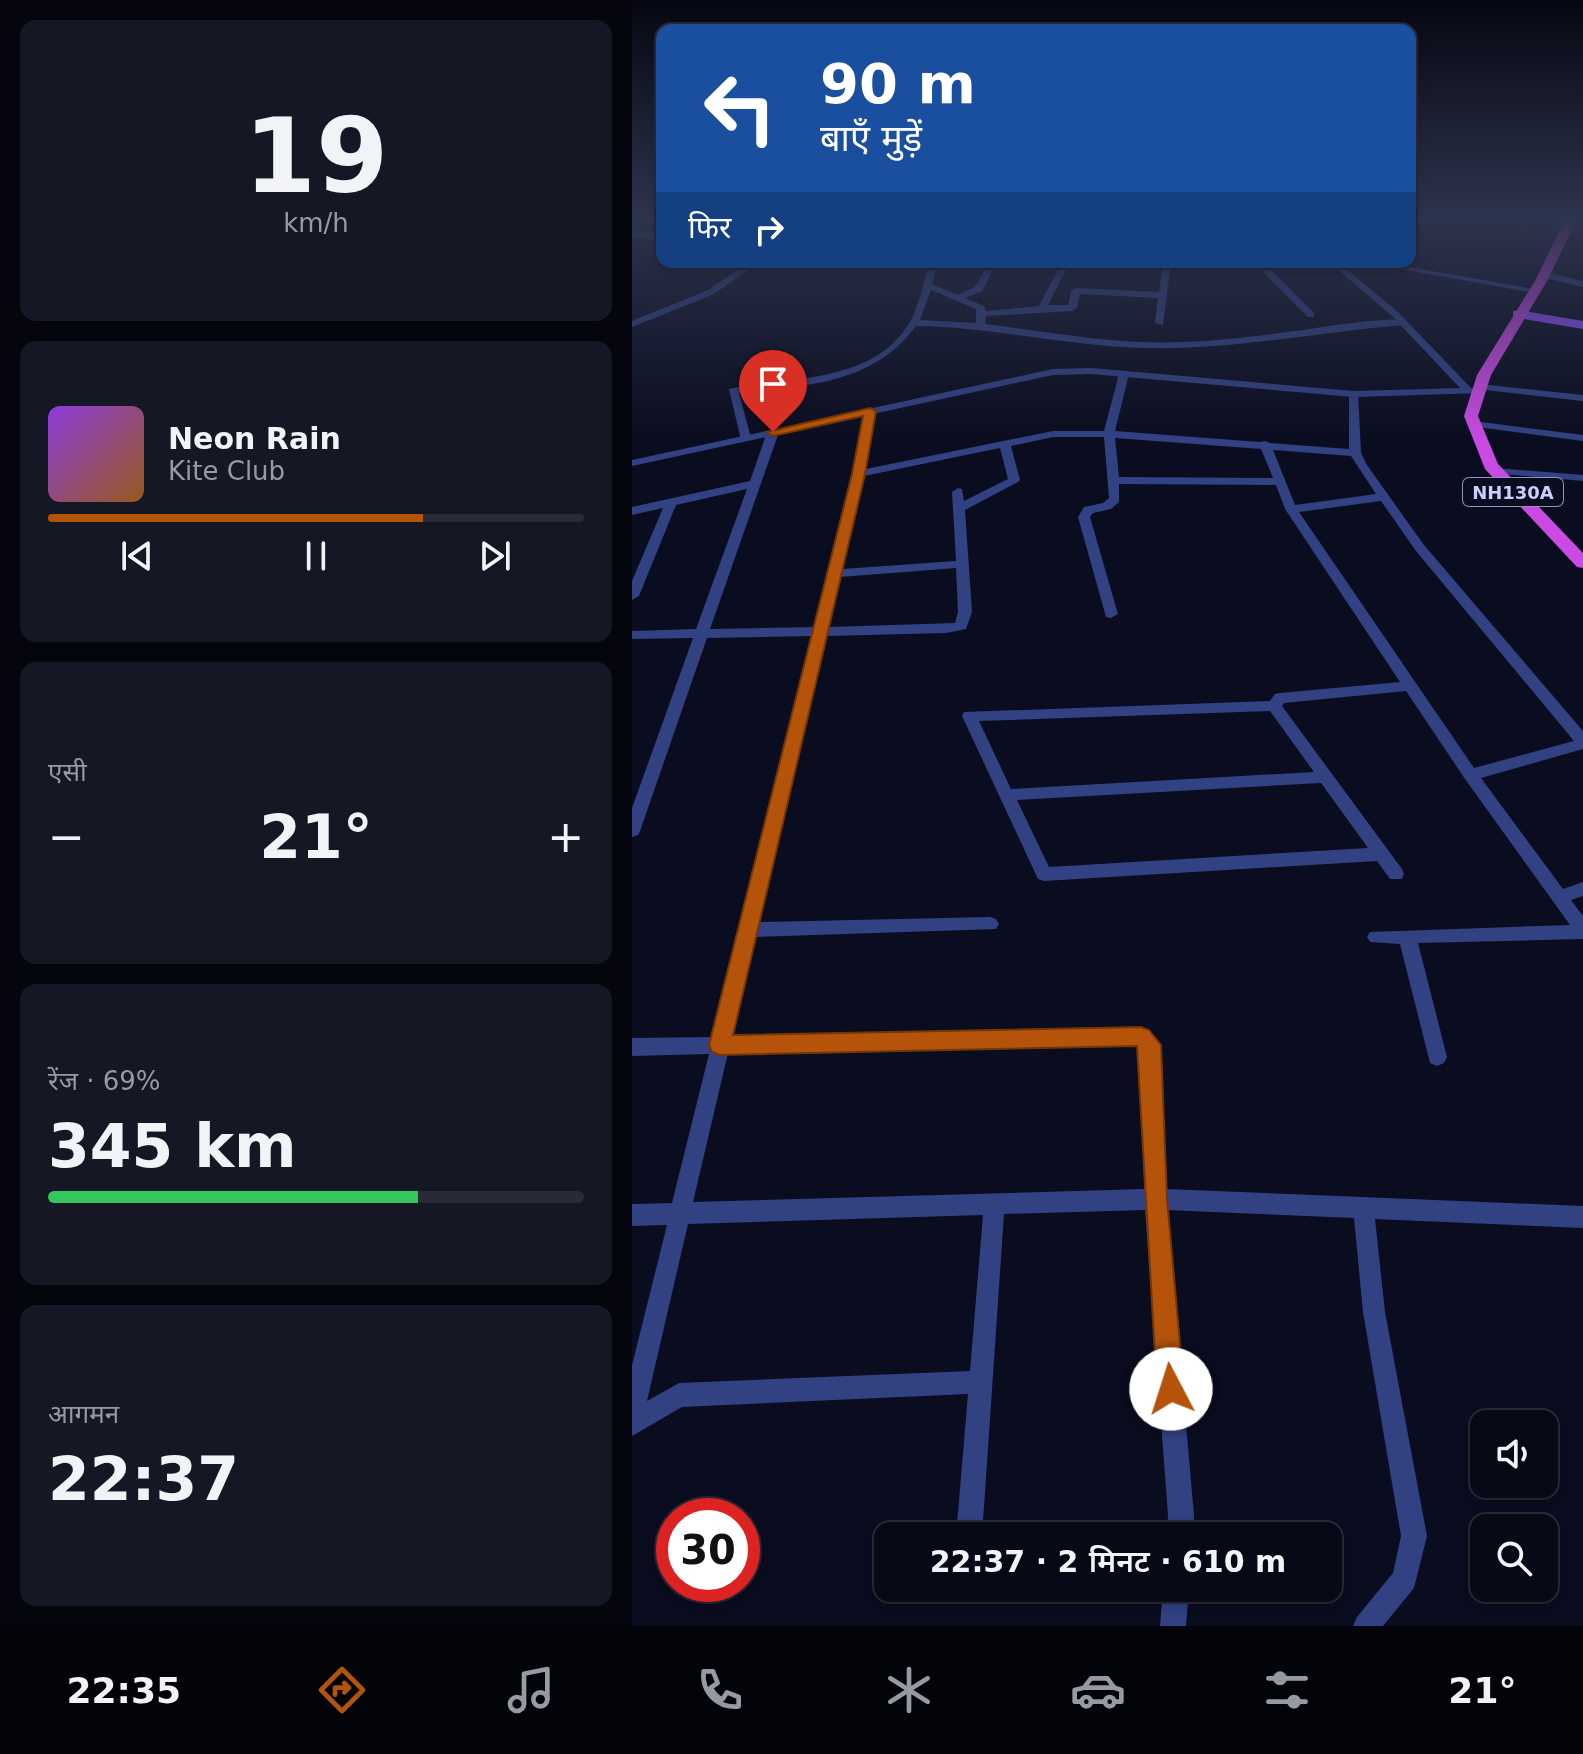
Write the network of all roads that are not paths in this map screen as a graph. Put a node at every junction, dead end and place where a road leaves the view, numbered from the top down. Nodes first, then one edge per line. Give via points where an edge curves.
1 (713, 291) edge
2 (925, 291) edge
3 (943, 291) edge
4 (975, 291) edge
5 (1051, 291) edge
6 (1163, 291) edge
7 (1287, 291) edge
8 (1367, 291) edge
9 (1534, 291) edge
10 (1163, 295) junction
11 (960, 297) junction
12 (1042, 308) junction
13 (1518, 314) junction
14 (1311, 315) dead end
15 (981, 320) junction
16 (1403, 322) junction
17 (913, 323) junction
18 (1160, 323) dead end
19 (632, 324) edge
20 (1583, 325) edge
21 (1124, 374) junction
22 (1354, 394) junction
23 (1475, 394) junction
24 (1583, 398) edge
25 (870, 411) junction
26 (1480, 425) junction
27 (773, 432) junction
28 (1109, 434) junction
29 (745, 438) junction
30 (1583, 438) edge
31 (1005, 444) junction
32 (1265, 444) junction
33 (1355, 453) junction
34 (632, 463) edge
35 (1503, 471) junction
36 (859, 474) junction
37 (1583, 478) edge
38 (1114, 480) junction
39 (1280, 482) junction
40 (754, 484) junction
41 (958, 492) dead end
42 (1383, 497) junction
43 (671, 503) junction
44 (961, 507) junction
45 (1291, 509) junction
46 (632, 511) edge
47 (1583, 546) edge
48 (1583, 563) edge
49 (963, 564) junction
50 (833, 574) junction
51 (632, 596) edge
52 (1111, 614) dead end
53 (818, 632) junction
54 (632, 635) edge
55 (701, 635) junction
56 (1409, 686) junction
57 (1274, 706) junction
58 (1583, 742) edge
59 (1470, 775) junction
60 (1325, 777) junction
61 (1006, 795) junction
62 (632, 831) edge
63 (1381, 854) junction
64 (1396, 874) dead end
65 (1583, 889) edge
66 (1560, 897) junction
67 (990, 924) dead end
68 (747, 930) junction
69 (1583, 930) edge
70 (1407, 936) junction
71 (1376, 937) dead end
72 (719, 1045) junction
73 (632, 1047) edge
74 (1437, 1057) dead end
75 (1155, 1199) junction
76 (994, 1204) junction
77 (1363, 1207) junction
78 (632, 1215) edge
79 (678, 1215) junction
80 (1583, 1217) edge
81 (981, 1382) junction
82 (632, 1413) edge
83 (632, 1424) edge
84 (970, 1522) edge
85 (1181, 1522) edge
86 (1175, 1602) edge
87 (1173, 1626) edge
88 (1366, 1626) edge

1 - 19 street
2 - 17 street
3 - 11 street
4 - 11 street
5 - 12 street
6 - 10 street
7 - 14 street
8 - 16 street
9 - 13 highway, NH130A
10 - 12 street via 1076,291 1072,308
10 - 18 street
11 - 15 street via 981,308
12 - 15 street
13 - 20 main road
13 - 23 highway, NH130A
15 - 16 street via 1145,345 1263,339 1333,326
15 - 17 street
16 - 23 street
17 - 29 street via 892,351 848,375 733,391
21 - 22 street
21 - 25 street via 1053,372
21 - 28 street
22 - 23 street
22 - 33 street
23 - 24 street
23 - 26 highway, NH130A via 1471,416
25 - 27 street
25 - 36 street
26 - 30 street
26 - 35 highway, NH130A
27 - 29 street
27 - 40 street
28 - 31 street via 1053,434
28 - 32 street
28 - 38 street
29 - 34 street
31 - 36 street
31 - 44 street via 1014,480
32 - 33 street
32 - 39 street
33 - 42 street
35 - 37 street
35 - 47 highway, NH130A
35 - 48 highway, NH130A
36 - 50 street
38 - 39 street
38 - 52 street via 1113,503 1088,510 1084,517
39 - 45 street
40 - 43 street
40 - 55 street
41 - 44 street
42 - 45 street
42 - 58 street
43 - 46 street
43 - 51 street
44 - 49 street
45 - 56 street
49 - 50 street
49 - 53 street via 961,626
50 - 53 street
53 - 55 street
53 - 68 street
54 - 55 street
55 - 62 street
56 - 57 street via 1280,698
56 - 59 street
57 - 60 street
57 - 61 street via 969,716
58 - 59 street
59 - 66 street
60 - 61 street
60 - 63 street
61 - 63 street via 1044,874
63 - 64 street
65 - 66 street
66 - 69 street
67 - 68 street
68 - 72 street
69 - 70 street
70 - 71 street
70 - 74 street
72 - 73 street
72 - 75 street via 1141,1036 1150,1045
72 - 79 street
75 - 76 street
75 - 77 street
75 - 85 street
76 - 79 street
76 - 81 street
77 - 80 street
77 - 88 street via 1374,1312 1414,1536 1405,1579
78 - 79 street
79 - 82 street
81 - 83 street via 679,1395
81 - 84 street
86 - 87 street

